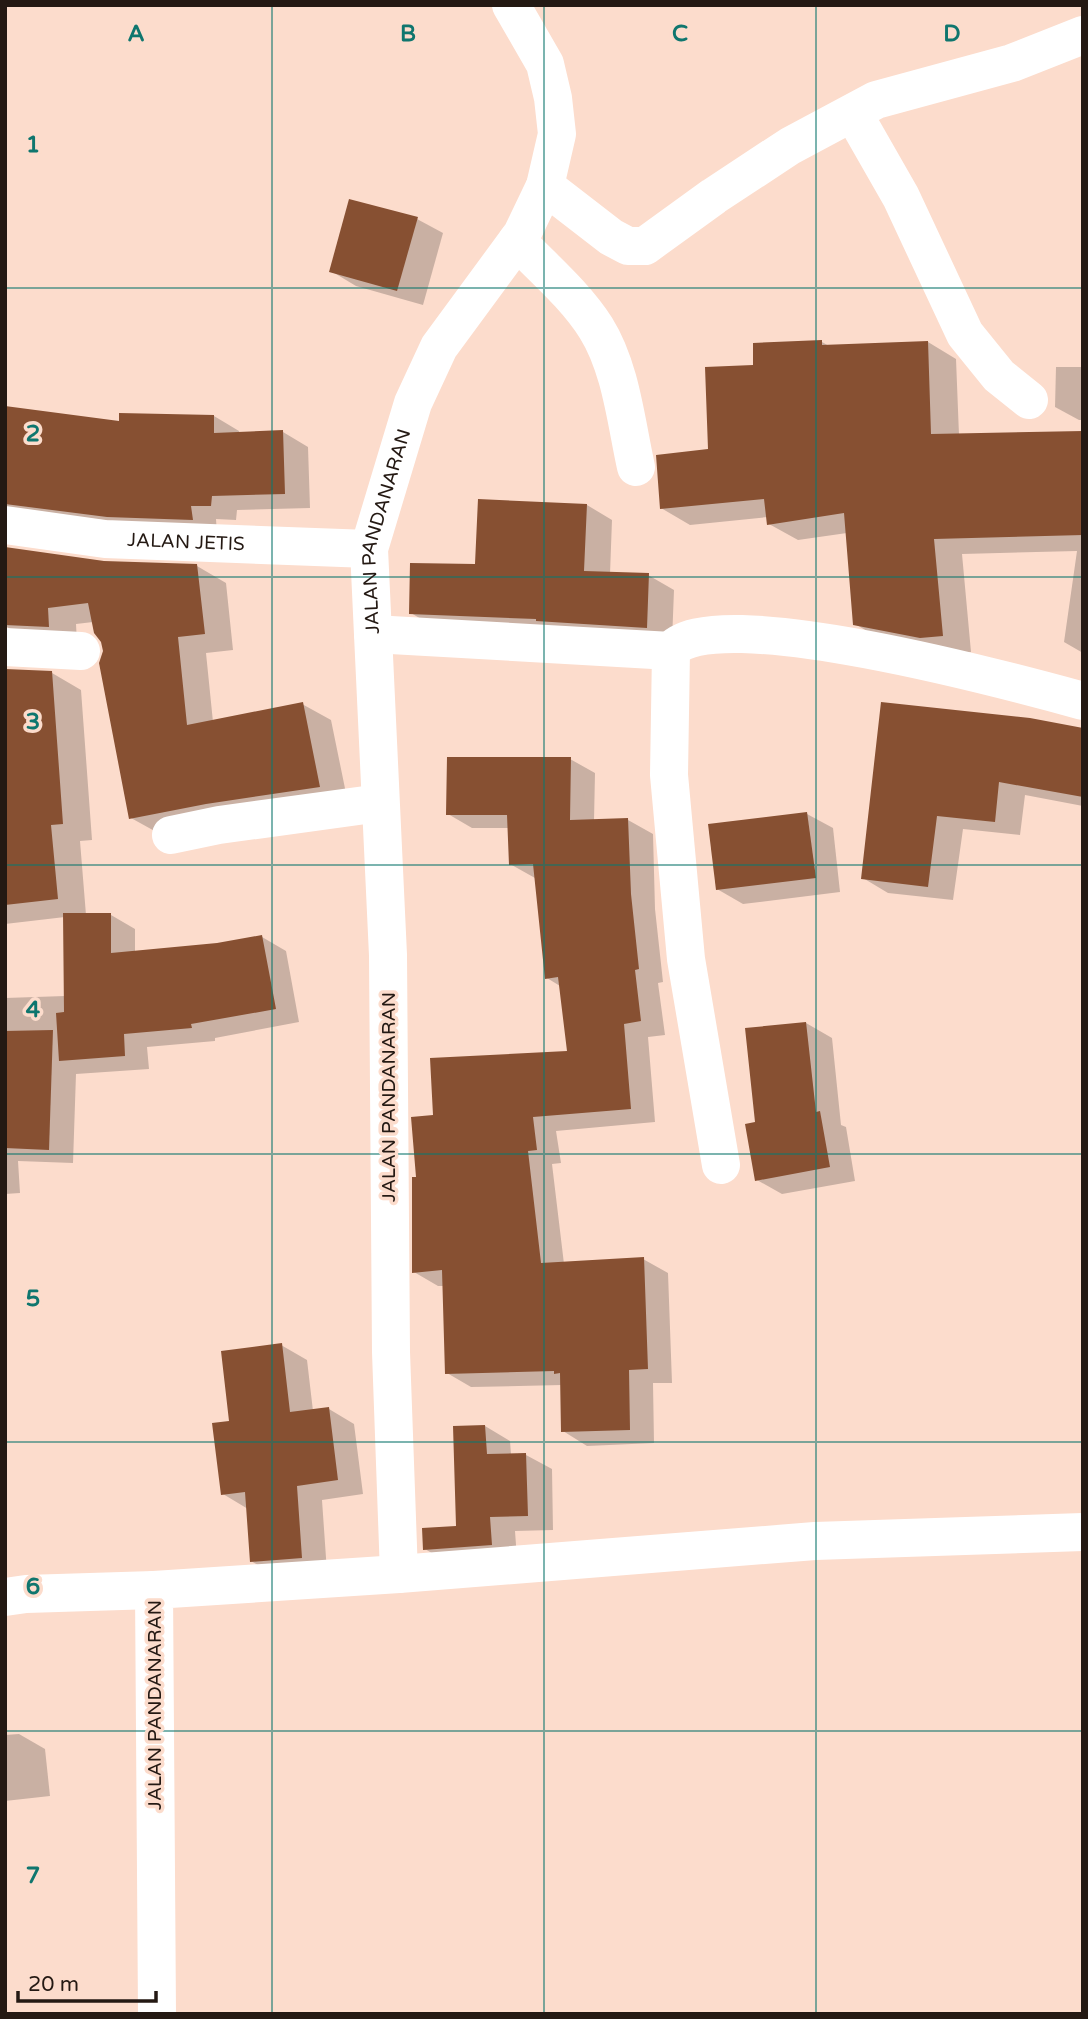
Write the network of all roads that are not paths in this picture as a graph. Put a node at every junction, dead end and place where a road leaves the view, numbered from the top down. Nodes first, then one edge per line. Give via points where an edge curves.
1 (511, 5) edge
2 (1083, 35) edge
3 (853, 113) junction
4 (545, 186) junction
5 (517, 241) junction
6 (1030, 400) dead end
7 (636, 467) dead end
8 (5, 525) edge
9 (369, 549) junction
10 (373, 634) junction
11 (5, 647) edge
12 (81, 651) dead end
13 (671, 651) junction
14 (1083, 701) edge
15 (380, 803) junction
16 (171, 835) dead end
17 (721, 1164) dead end
18 (1083, 1532) edge
19 (400, 1574) junction
20 (154, 1590) junction
21 (5, 1597) edge
22 (157, 2014) edge

1 - 4 street, JALAN PANDANARAN via 545,64 553,98 557,134
2 - 3 street via 1012,63 876,100
3 - 4 street via 790,146 645,246 628,246 611,237
3 - 6 street via 901,197 965,334 999,376
4 - 5 street, JALAN PANDANARAN
5 - 7 street via 574,298 597,330 614,371
5 - 9 street, JALAN PANDANARAN via 439,348 413,402
8 - 9 street, JALAN JETIS via 105,539
9 - 10 street, JALAN PANDANARAN
10 - 13 street
10 - 15 street, JALAN PANDANARAN
11 - 12 street
13 - 14 street via 696,636 744,632 918,660
13 - 17 street via 669,775 686,959
15 - 16 street
15 - 19 street, JALAN PANDANARAN via 388,955 391,1352
18 - 19 street via 815,1541
19 - 20 street, JALAN PANDANARAN
20 - 21 street
20 - 22 street, JALAN PANDANARAN

